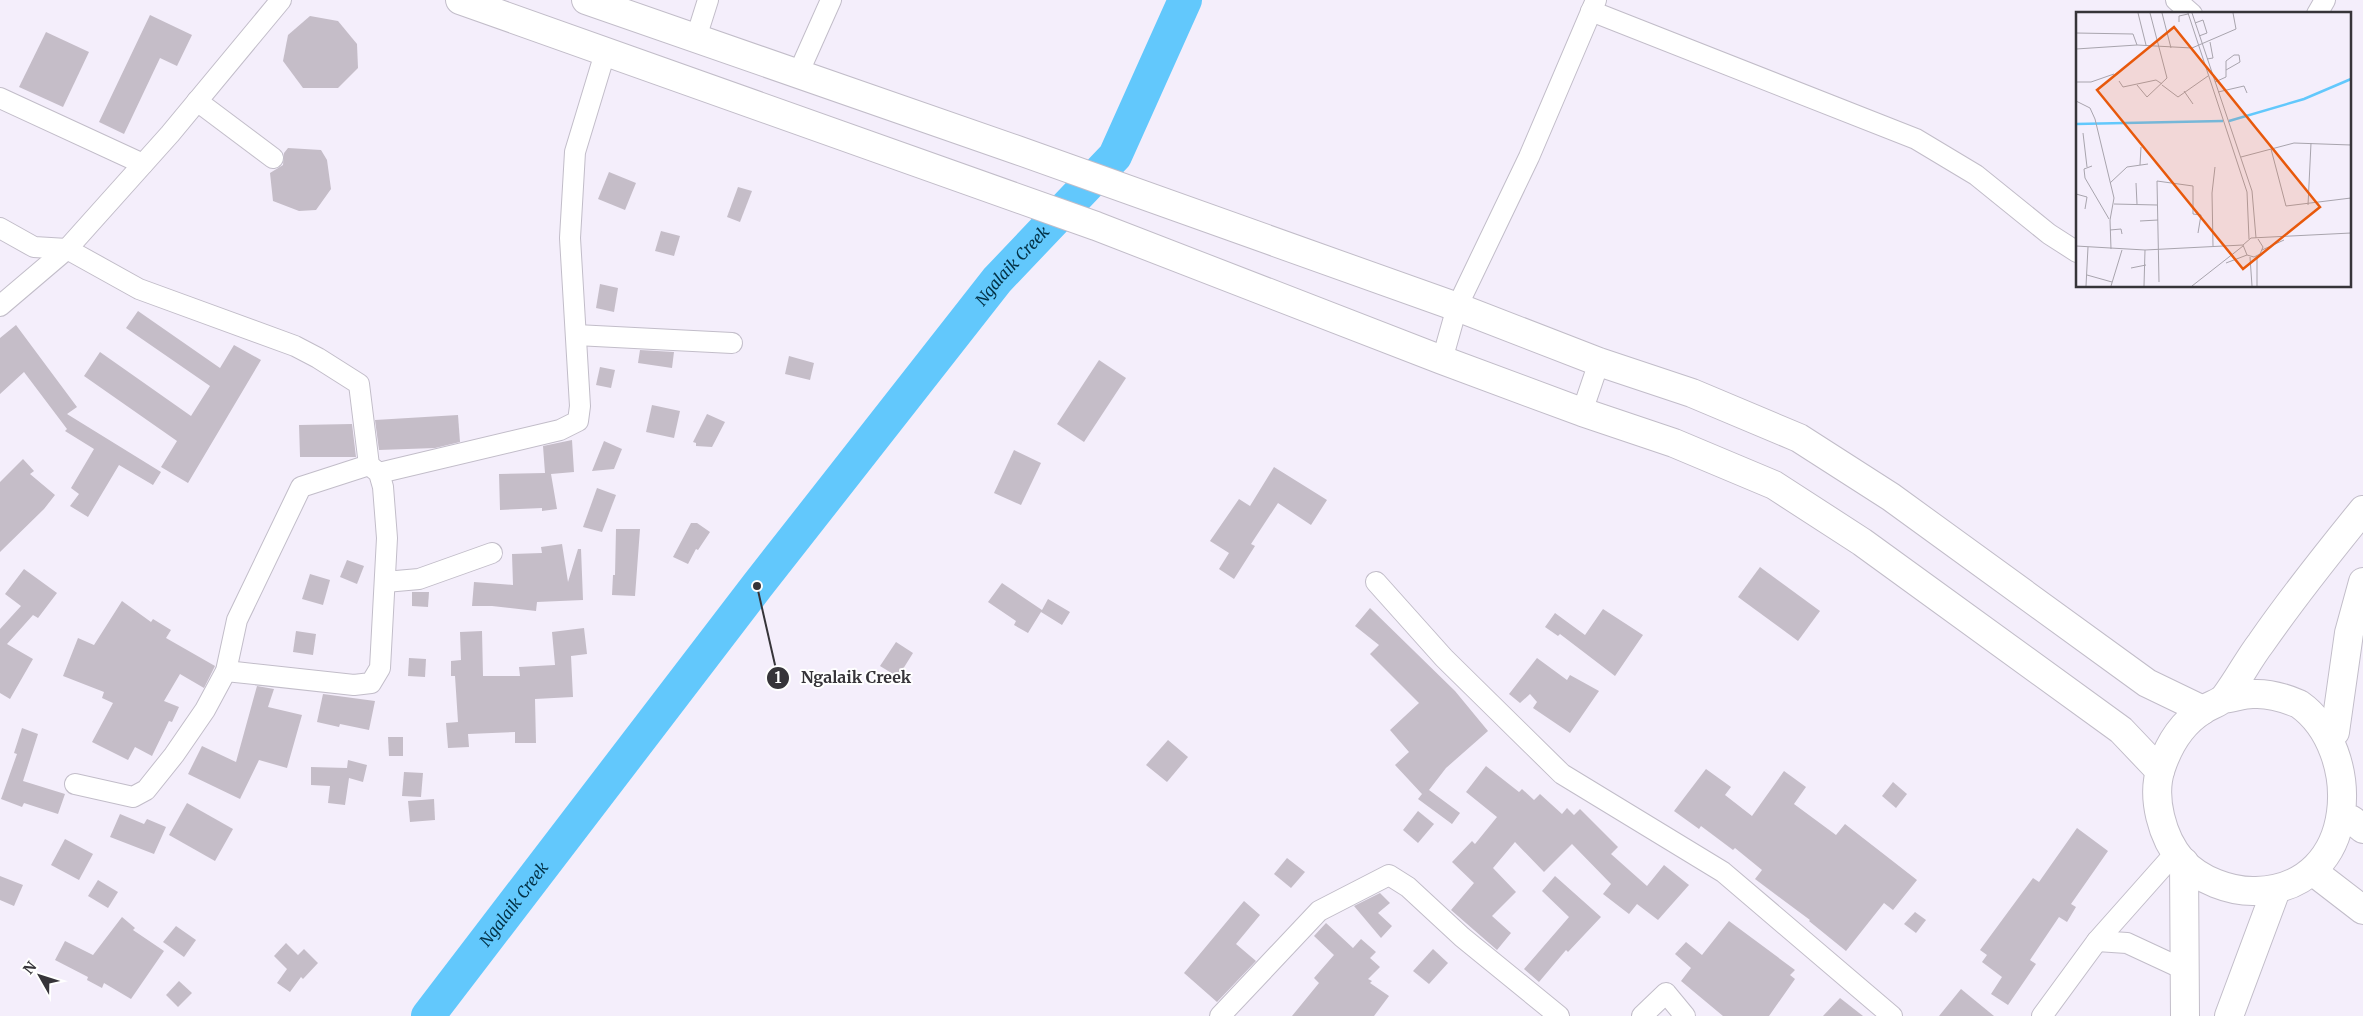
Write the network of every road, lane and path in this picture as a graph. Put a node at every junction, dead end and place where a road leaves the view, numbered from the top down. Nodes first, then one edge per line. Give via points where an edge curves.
1 (281, 0) edge
2 (460, 0) edge
3 (586, 0) edge
4 (708, 0) edge
5 (831, 0) edge
6 (2176, 0) edge
7 (2325, 0) edge
8 (1594, 6) edge
9 (2190, 12) edge
10 (2318, 12) edge
11 (696, 38) junction
12 (605, 53) junction
13 (798, 74) junction
14 (0, 98) edge
15 (197, 101) junction
16 (272, 158) dead end
17 (143, 164) junction
18 (0, 228) edge
19 (67, 249) junction
20 (2076, 251) edge
21 (0, 306) edge
22 (1457, 307) junction
23 (576, 335) junction
24 (732, 343) dead end
25 (1442, 360) junction
26 (1600, 362) junction
27 (1582, 412) junction
28 (374, 469) junction
29 (2363, 510) edge
30 (492, 552) dead end
31 (385, 582) junction
32 (1376, 582) dead end
33 (2363, 582) edge
34 (226, 671) junction
35 (2213, 704) junction
36 (2335, 732) junction
37 (2160, 771) junction
38 (75, 784) dead end
39 (2357, 824) edge
40 (2180, 857) junction
41 (2315, 872) junction
42 (2276, 890) junction
43 (2363, 910) edge
44 (2097, 940) junction
45 (2183, 969) junction
46 (1220, 1016) edge
47 (1559, 1016) edge
48 (1642, 1016) edge
49 (1685, 1016) edge
50 (1892, 1016) edge
51 (2042, 1016) edge
52 (2185, 1016) edge
53 (2229, 1016) edge

1 - 15 street
2 - 12 main road
3 - 11 main road
4 - 11 street
5 - 13 street
6 - 9 street
7 - 10 street
8 - 20 street via 1916,139 1976,175 2049,234
8 - 22 street via 1530,157
11 - 13 main road
12 - 23 street via 576,152 570,238
12 - 25 main road via 1096,226
13 - 22 main road
14 - 17 street
15 - 16 street
15 - 17 street
17 - 19 street
18 - 19 street via 34,247
19 - 21 street
19 - 28 street via 139,289 295,346 359,384
22 - 25 street
22 - 26 main road
23 - 24 street
23 - 28 street via 578,421 560,430
25 - 27 main road
26 - 27 street
26 - 35 main road via 1692,393 1799,438 1891,497 2147,683
27 - 37 main road via 1674,443 1774,485 1862,542 2121,730
28 - 31 street via 382,487 387,538
28 - 34 street via 301,487 237,620
29 - 35 main road
30 - 31 street via 419,579
31 - 34 street via 380,668 372,683 354,685
32 - 50 street via 1444,658 1562,774 1723,872
33 - 36 main road via 2349,633
34 - 38 street via 205,710 146,790 133,797
35 - 36 main road via 2254,694 2284,698 2312,711
35 - 37 main road via 2184,726 2169,747
36 - 39 main road via 2347,751 2354,773
37 - 40 main road via 2160,816
39 - 41 main road
40 - 42 main road via 2214,882 2244,891
40 - 44 street
40 - 45 main road
41 - 42 main road
41 - 43 main road
42 - 53 main road
44 - 45 street via 2127,943
44 - 51 street
45 - 52 main road
46 - 47 street via 1319,911 1389,875 1408,887 1462,937
48 - 49 street via 1666,993

